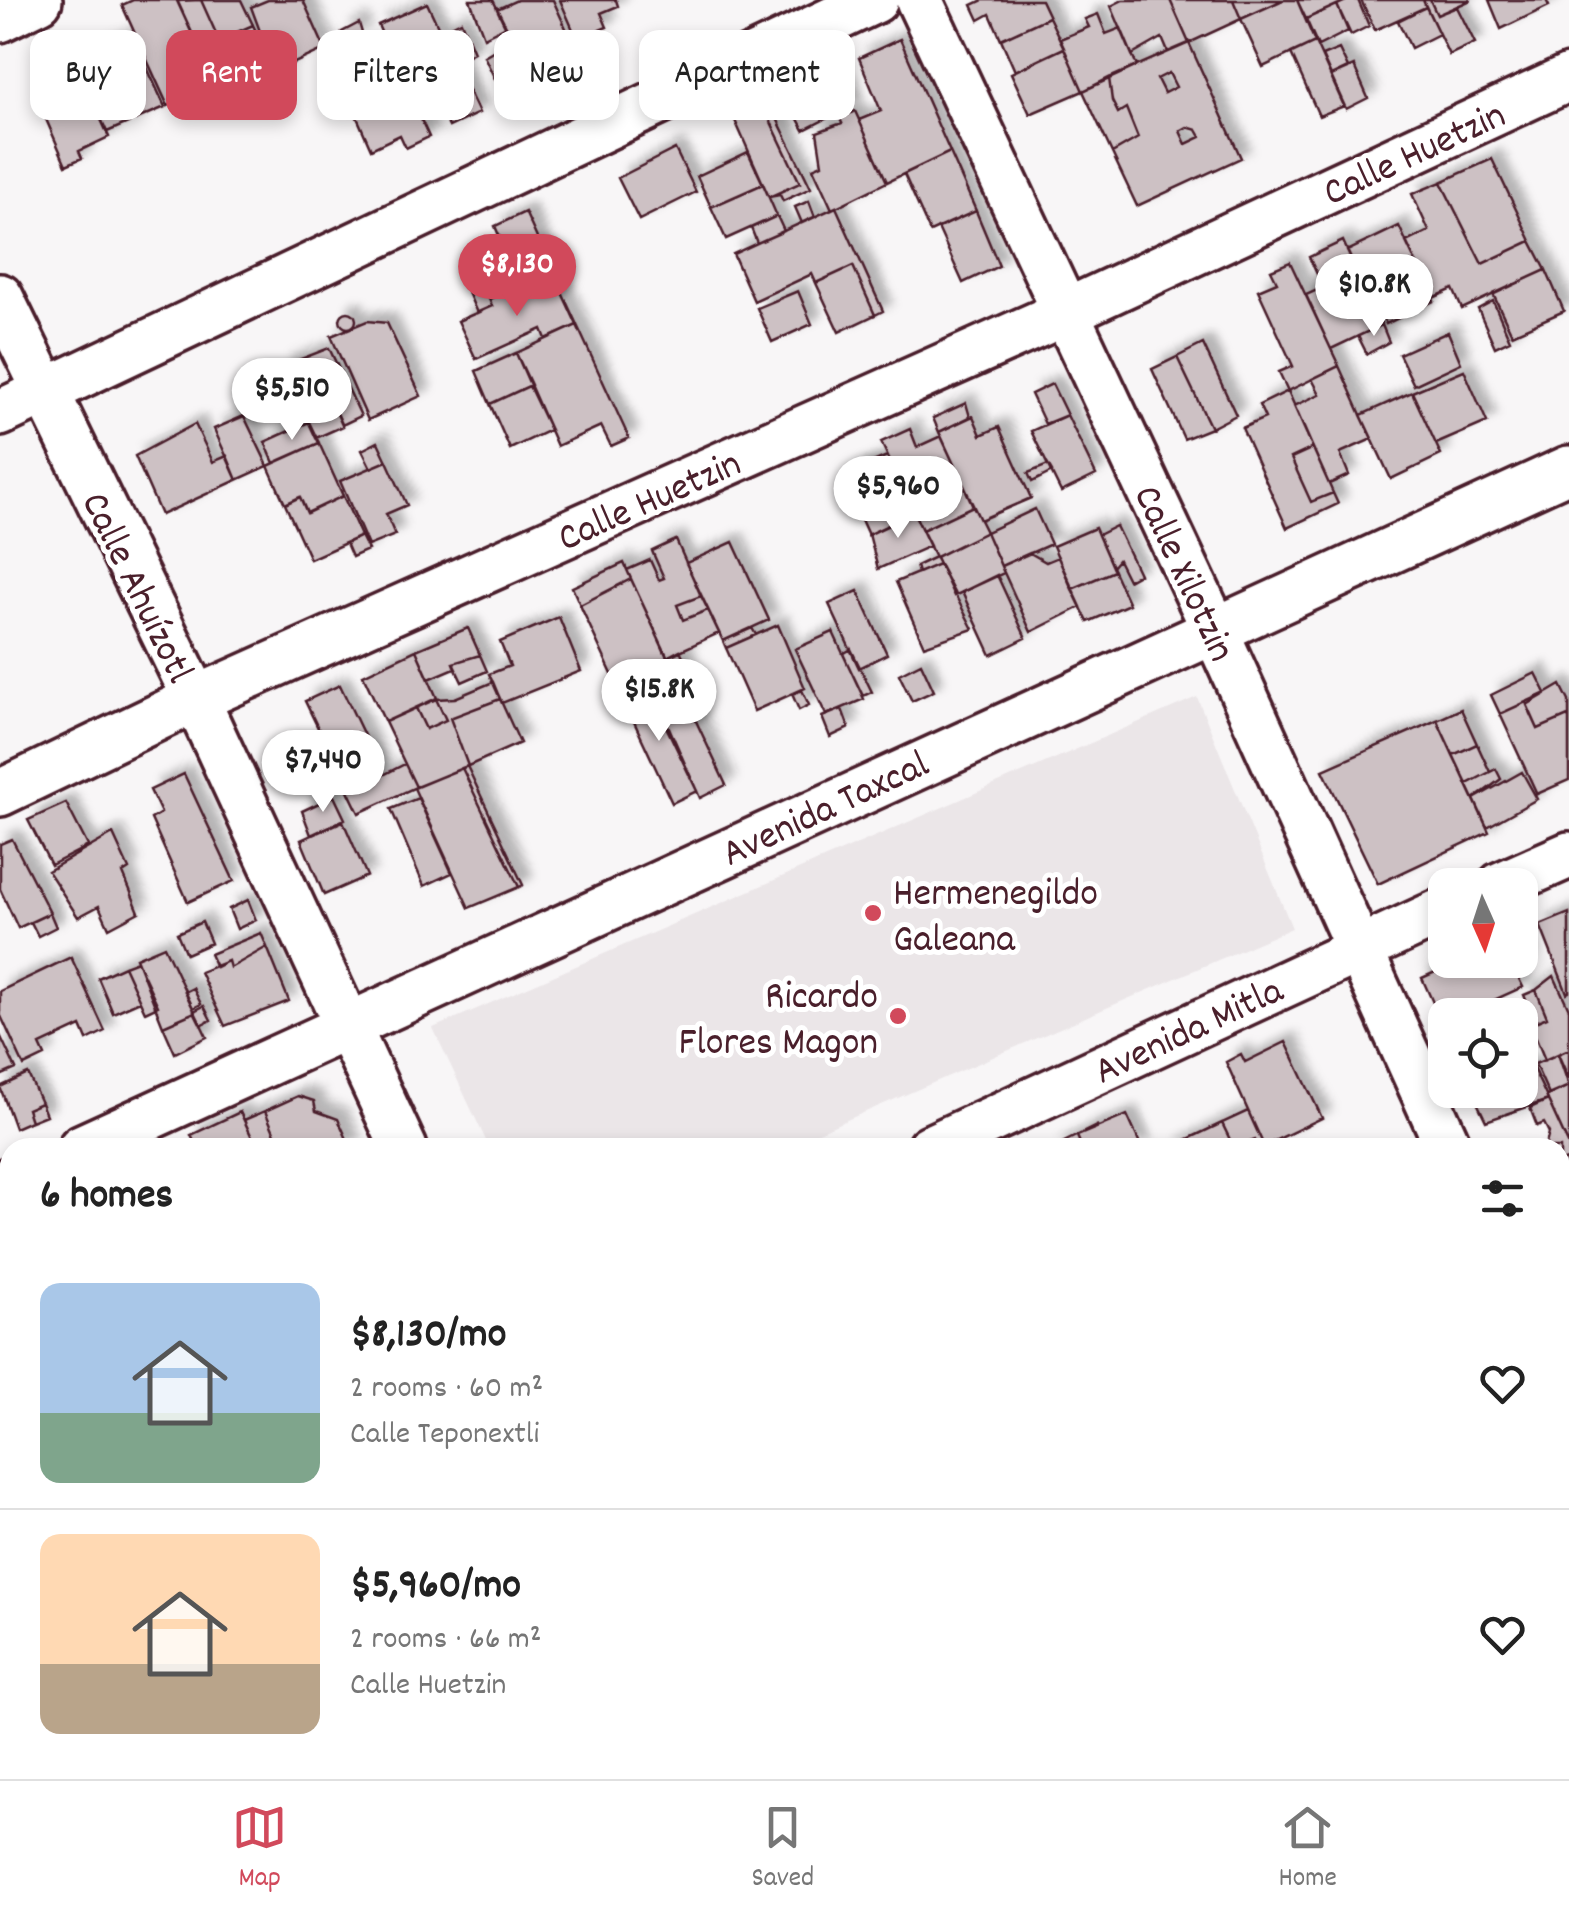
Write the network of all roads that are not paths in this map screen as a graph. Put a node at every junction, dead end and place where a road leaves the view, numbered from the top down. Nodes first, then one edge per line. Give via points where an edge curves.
1 (40, 0) edge
2 (875, 0) edge
3 (919, 0) edge
4 (0, 19) edge
5 (1569, 78) edge
6 (0, 297) edge
7 (1066, 312) junction
8 (44, 392) junction
9 (0, 412) edge
10 (1569, 469) edge
11 (1214, 628) junction
12 (196, 698) junction
13 (0, 792) edge
14 (1569, 854) edge
15 (1538, 868) edge
16 (1428, 918) edge
17 (1356, 950) junction
18 (347, 1024) junction
19 (102, 1138) edge
20 (399, 1138) edge
21 (952, 1138) edge
22 (1445, 1138) edge

1 - 4 street
2 - 8 street
3 - 7 street, Calle Xilotzin
5 - 7 street, Calle Huetzin
6 - 8 street, Calle Ahuízotl
7 - 11 street, Calle Xilotzin
7 - 12 street, Calle Huetzin
8 - 9 street
8 - 12 street, Calle Ahuízotl
10 - 11 street, Avenida Taxcal
11 - 17 street, Calle Xilotzin
11 - 18 street, Avenida Taxcal
12 - 13 street, Calle Huetzin
12 - 18 street, Calle Ahuízotl
14 - 15 street
16 - 17 street, Avenida Mitla
17 - 21 street, Avenida Mitla
17 - 22 street, Calle Xilotzin
18 - 19 street, Avenida Taxcal
18 - 20 street, Calle Ahuízotl

